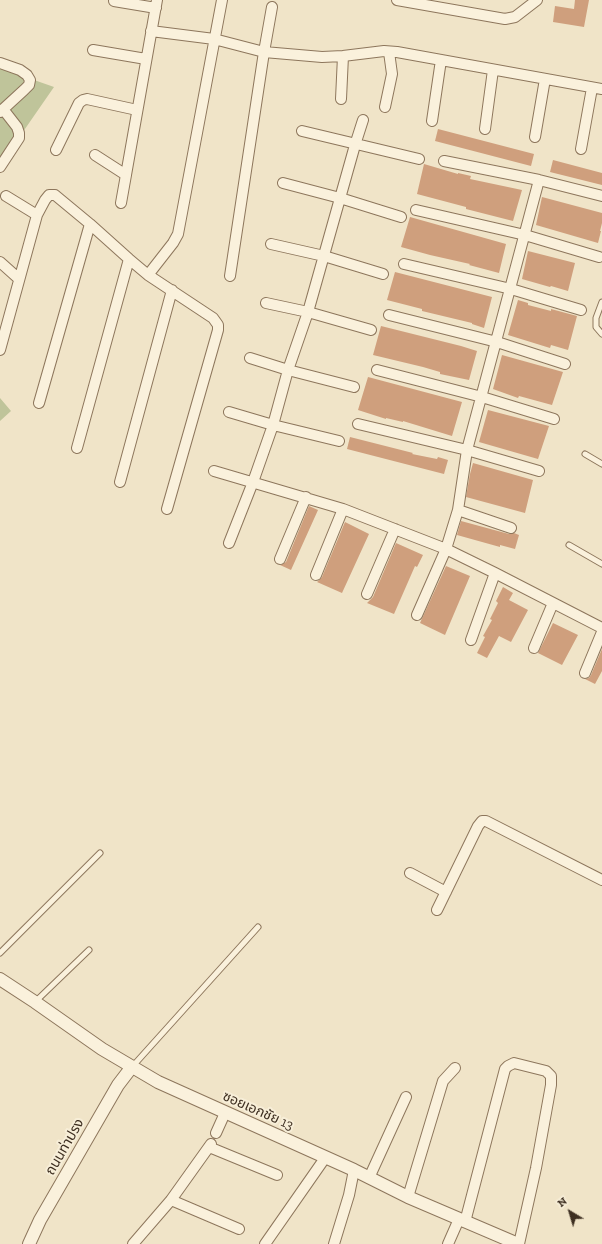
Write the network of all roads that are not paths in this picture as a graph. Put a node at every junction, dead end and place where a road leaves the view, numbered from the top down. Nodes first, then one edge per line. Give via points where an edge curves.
1 (222, 0) edge
2 (397, 0) edge
3 (537, 0) edge
4 (114, 1) edge
5 (414, 1) edge
6 (156, 4) edge
7 (272, 7) dead end
8 (151, 31) junction
9 (214, 39) junction
10 (93, 50) dead end
11 (264, 52) junction
12 (389, 52) junction
13 (343, 56) junction
14 (146, 58) junction
15 (441, 60) junction
16 (0, 63) edge
17 (493, 70) junction
18 (545, 79) junction
19 (597, 88) edge
20 (341, 100) dead end
21 (385, 107) dead end
22 (137, 110) junction
23 (2, 111) edge
24 (364, 120) dead end
25 (432, 120) dead end
26 (485, 129) dead end
27 (302, 131) dead end
28 (535, 137) dead end
29 (355, 144) junction
30 (582, 149) dead end
31 (56, 150) dead end
32 (95, 155) dead end
33 (419, 159) dead end
34 (444, 161) dead end
35 (1, 164) edge
36 (126, 175) junction
37 (539, 180) junction
38 (283, 183) dead end
39 (6, 196) dead end
40 (602, 196) edge
41 (340, 198) junction
42 (121, 203) dead end
43 (416, 210) dead end
44 (37, 215) junction
45 (401, 217) dead end
46 (90, 224) junction
47 (525, 236) junction
48 (271, 244) dead end
49 (324, 256) junction
50 (599, 257) dead end
51 (129, 260) junction
52 (0, 262) edge
53 (404, 264) dead end
54 (383, 274) dead end
55 (148, 275) junction
56 (230, 276) dead end
57 (19, 279) junction
58 (511, 289) junction
59 (172, 290) junction
60 (602, 302) edge
61 (266, 303) dead end
62 (581, 310) dead end
63 (308, 312) junction
64 (389, 315) dead end
65 (371, 330) dead end
66 (2, 334) edge
67 (602, 334) edge
68 (497, 342) junction
69 (0, 350) edge
70 (250, 358) dead end
71 (565, 364) dead end
72 (288, 370) junction
73 (377, 370) dead end
74 (354, 387) dead end
75 (482, 397) junction
76 (40, 403) dead end
77 (229, 412) dead end
78 (554, 419) dead end
79 (358, 424) dead end
80 (272, 425) junction
81 (339, 442) dead end
82 (77, 448) dead end
83 (467, 450) junction
84 (585, 454) dead end
85 (602, 464) edge
86 (214, 471) dead end
87 (539, 471) dead end
88 (120, 482) dead end
89 (253, 482) junction
90 (306, 497) junction
91 (167, 509) dead end
92 (343, 509) junction
93 (458, 510) junction
94 (511, 528) dead end
95 (395, 529) junction
96 (229, 543) dead end
97 (569, 545) dead end
98 (446, 549) junction
99 (280, 559) dead end
100 (602, 564) edge
101 (495, 572) junction
102 (316, 575) dead end
103 (367, 594) dead end
104 (553, 603) junction
105 (417, 615) dead end
106 (602, 628) edge
107 (602, 632) edge
108 (471, 640) dead end
109 (534, 648) dead end
110 (585, 673) dead end
111 (100, 853) dead end
112 (410, 873) dead end
113 (602, 880) edge
114 (446, 892) junction
115 (437, 910) dead end
116 (258, 927) dead end
117 (89, 950) dead end
118 (0, 954) edge
119 (0, 979) edge
120 (35, 1002) junction
121 (131, 1068) junction
122 (455, 1068) dead end
123 (406, 1097) dead end
124 (225, 1113) junction
125 (216, 1133) dead end
126 (325, 1158) junction
127 (354, 1170) junction
128 (277, 1175) dead end
129 (369, 1178) junction
130 (408, 1198) junction
131 (171, 1200) junction
132 (462, 1220) junction
133 (239, 1229) dead end
134 (29, 1244) edge
135 (133, 1244) edge
136 (265, 1244) edge
137 (334, 1244) edge
138 (448, 1244) edge
139 (518, 1244) edge

1 - 9 street
2 - 5 street
3 - 5 street via 515,17 505,19
4 - 6 street
6 - 8 street
7 - 11 street
8 - 9 street
8 - 14 street
9 - 11 street
9 - 55 street via 178,234
10 - 14 street
11 - 13 street via 322,57
11 - 56 street
12 - 13 street
12 - 15 street
12 - 21 street via 392,74
13 - 20 street
14 - 22 street
15 - 17 street
15 - 25 street
16 - 23 street via 20,70 30,80 29,85
17 - 18 street
17 - 26 street
18 - 19 street
18 - 28 street
19 - 30 street
22 - 31 street via 83,100 79,103
22 - 36 street
23 - 35 street via 17,127 19,138
24 - 29 street
27 - 29 street
29 - 33 street
29 - 41 street
32 - 36 street
34 - 37 street
36 - 42 street
37 - 40 street
37 - 47 street
38 - 41 street
39 - 44 street
41 - 45 street
41 - 49 street
43 - 47 street
44 - 46 street via 49,195 55,195
44 - 57 street
46 - 51 street
46 - 76 street
47 - 50 street
47 - 58 street
48 - 49 street
49 - 54 street
49 - 63 street
51 - 55 street
51 - 82 street
52 - 57 street
53 - 58 street
55 - 59 street
57 - 66 street
58 - 62 street
58 - 68 street
59 - 88 street
59 - 91 street via 213,318 218,330
60 - 67 lane via 596,318 596,327
61 - 63 street
63 - 65 street
63 - 72 street
64 - 68 street
66 - 69 street
68 - 71 street
68 - 75 street
70 - 72 street
72 - 74 street
72 - 80 street
73 - 75 street
75 - 78 street
75 - 83 street
77 - 80 street
79 - 83 street
80 - 81 street
80 - 89 street
83 - 87 street
83 - 93 street
84 - 85 lane
86 - 89 street
89 - 90 street
89 - 96 street
90 - 92 street
90 - 99 street
92 - 95 street
92 - 102 street
93 - 94 street
93 - 98 street
95 - 98 street
95 - 103 street
97 - 100 lane
98 - 101 street
98 - 105 street
101 - 104 street
101 - 108 street
104 - 106 street
104 - 109 street
107 - 110 street
111 - 118 lane
112 - 114 street
113 - 114 street via 498,826 483,821 479,823
114 - 115 street
116 - 121 lane
117 - 120 lane
119 - 120 street, ซอยเอกชัย 13
120 - 121 street, ซอยเอกชัย 13
121 - 124 street, ซอยเอกชัย 13
121 - 134 street, ถนนท่าปรง via 118,1085 40,1220
122 - 130 street via 443,1081
123 - 129 street
124 - 125 street
124 - 126 street, ซอยเอกชัย 13
126 - 127 street, ซอยเอกชัย 13
126 - 136 street
127 - 129 street, ซอยเอกชัย 13
127 - 137 street
128 - 131 street via 210,1146
129 - 130 street, ซอยเอกชัย 13
130 - 132 street, ซอยเอกชัย 13
131 - 133 street
131 - 135 street
132 - 138 street
132 - 139 street, ซอยเอกชัย 13
132 - 139 street via 505,1069 514,1063 546,1071 550,1076 551,1085 536,1168

